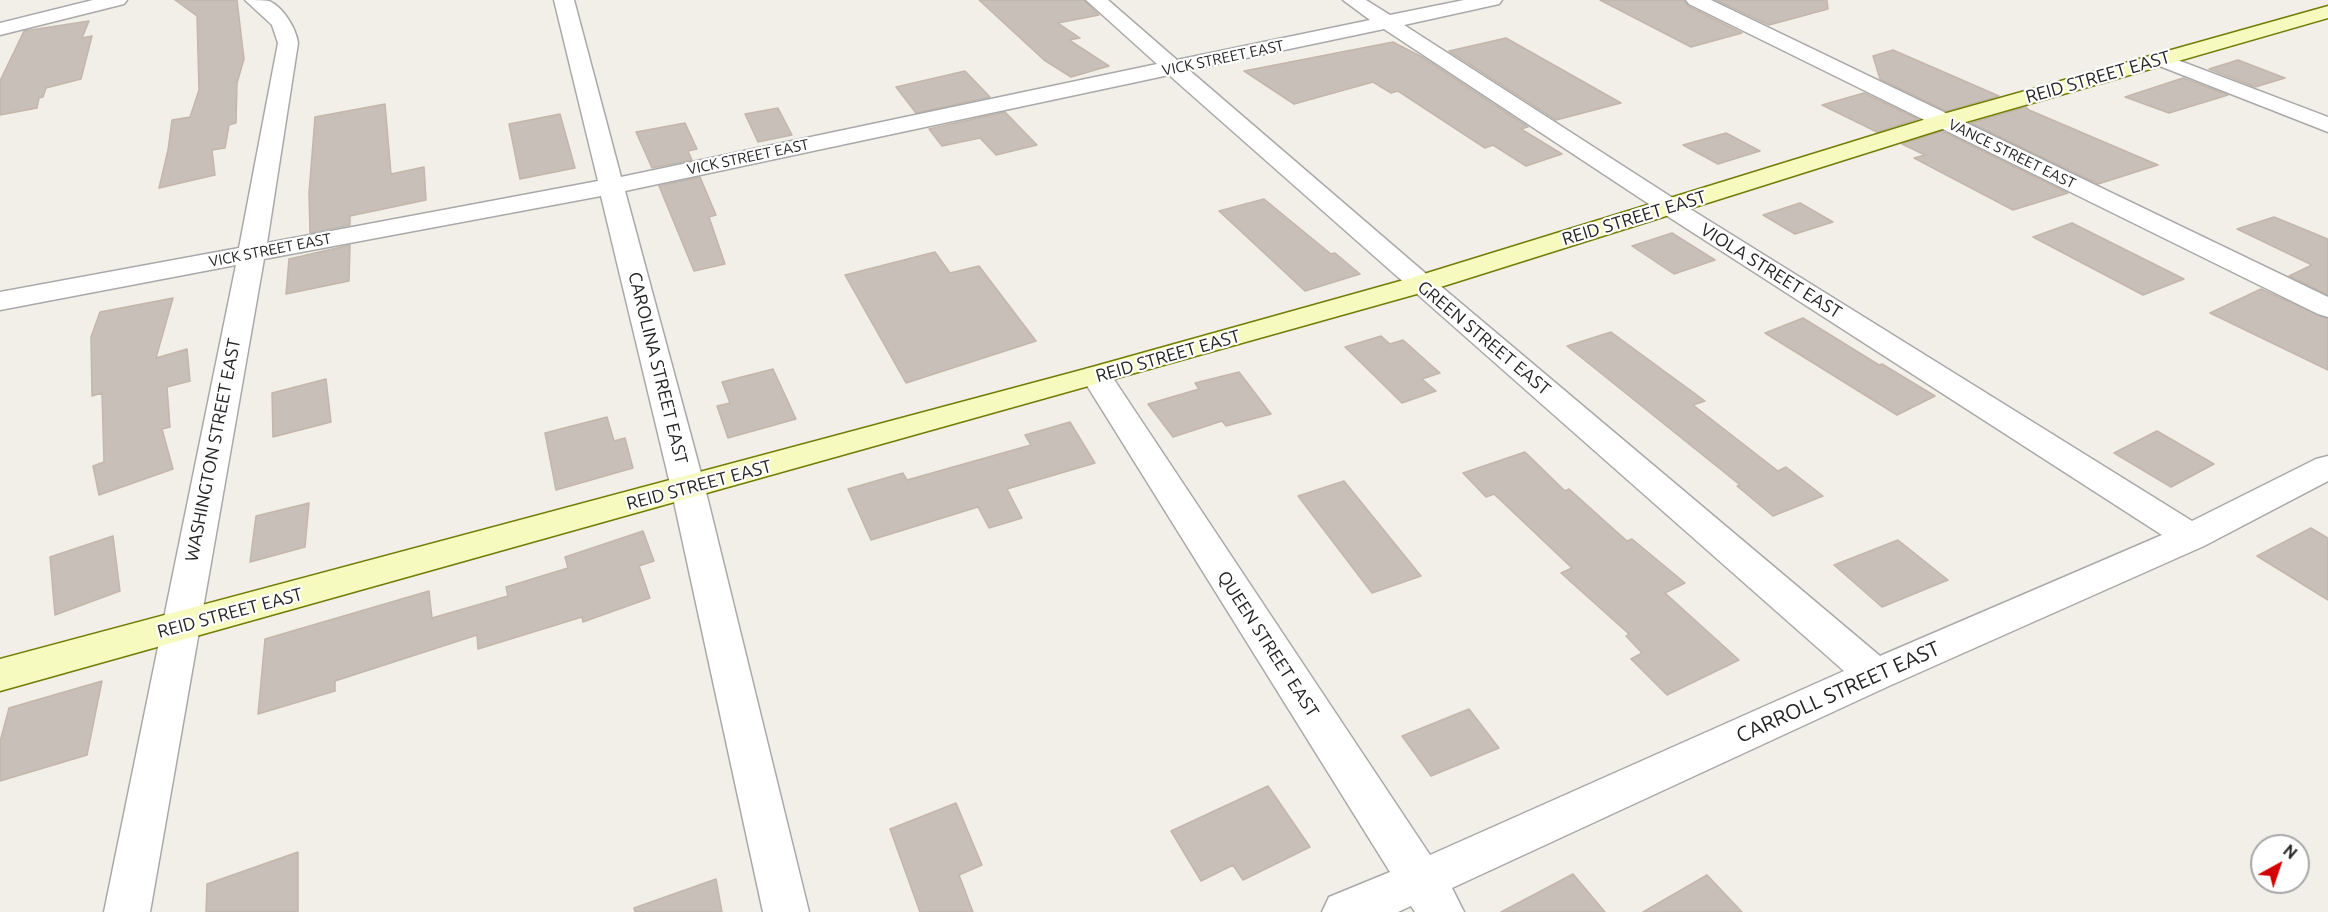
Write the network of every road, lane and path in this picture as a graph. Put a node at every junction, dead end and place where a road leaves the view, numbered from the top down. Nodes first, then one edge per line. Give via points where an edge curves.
1 (117, 0) edge
2 (255, 0) edge
3 (564, 0) edge
4 (1096, 0) edge
5 (1353, 0) edge
6 (1492, 0) edge
7 (1696, 0) edge
8 (2328, 12) edge
9 (1387, 23) junction
10 (0, 29) edge
11 (2159, 59) junction
12 (1176, 68) junction
13 (1944, 121) junction
14 (2328, 125) edge
15 (612, 186) junction
16 (1670, 207) junction
17 (250, 253) junction
18 (1421, 284) junction
19 (0, 302) edge
20 (2328, 308) edge
21 (1096, 376) junction
22 (2328, 467) edge
23 (688, 488) junction
24 (2191, 537) junction
25 (180, 627) junction
26 (0, 675) edge
27 (1875, 675) junction
28 (1430, 897) edge
29 (127, 912) edge
30 (786, 912) edge
31 (1345, 912) edge

1 - 10 street
2 - 17 street, WASHINGTON STREET EAST via 268,9 288,34 288,43
3 - 15 street, CAROLINA STREET EAST
4 - 12 street, GREEN STREET EAST
5 - 9 street, VIOLA STREET EAST
6 - 9 street, VICK STREET EAST
7 - 13 street, VANCE STREET EAST
8 - 11 street, REID STREET EAST
9 - 12 street, VICK STREET EAST
9 - 16 street, VIOLA STREET EAST
11 - 13 street, REID STREET EAST
11 - 14 street
12 - 15 street, VICK STREET EAST
12 - 18 street, GREEN STREET EAST
13 - 16 street, REID STREET EAST
13 - 20 street, VANCE STREET EAST
15 - 17 street, VICK STREET EAST
15 - 23 street, CAROLINA STREET EAST
16 - 18 street, REID STREET EAST
16 - 24 street, VIOLA STREET EAST
17 - 19 street, VICK STREET EAST
17 - 25 street, WASHINGTON STREET EAST
18 - 21 street, REID STREET EAST
18 - 27 street, GREEN STREET EAST
21 - 23 street, REID STREET EAST
21 - 28 street, QUEEN STREET EAST
22 - 24 street, CARROLL STREET EAST
23 - 25 street, REID STREET EAST
23 - 30 street, CAROLINA STREET EAST
24 - 27 street, CARROLL STREET EAST
25 - 26 street, REID STREET EAST
25 - 29 street, WASHINGTON STREET EAST
27 - 28 street, CARROLL STREET EAST
28 - 31 street, CARROLL STREET EAST

